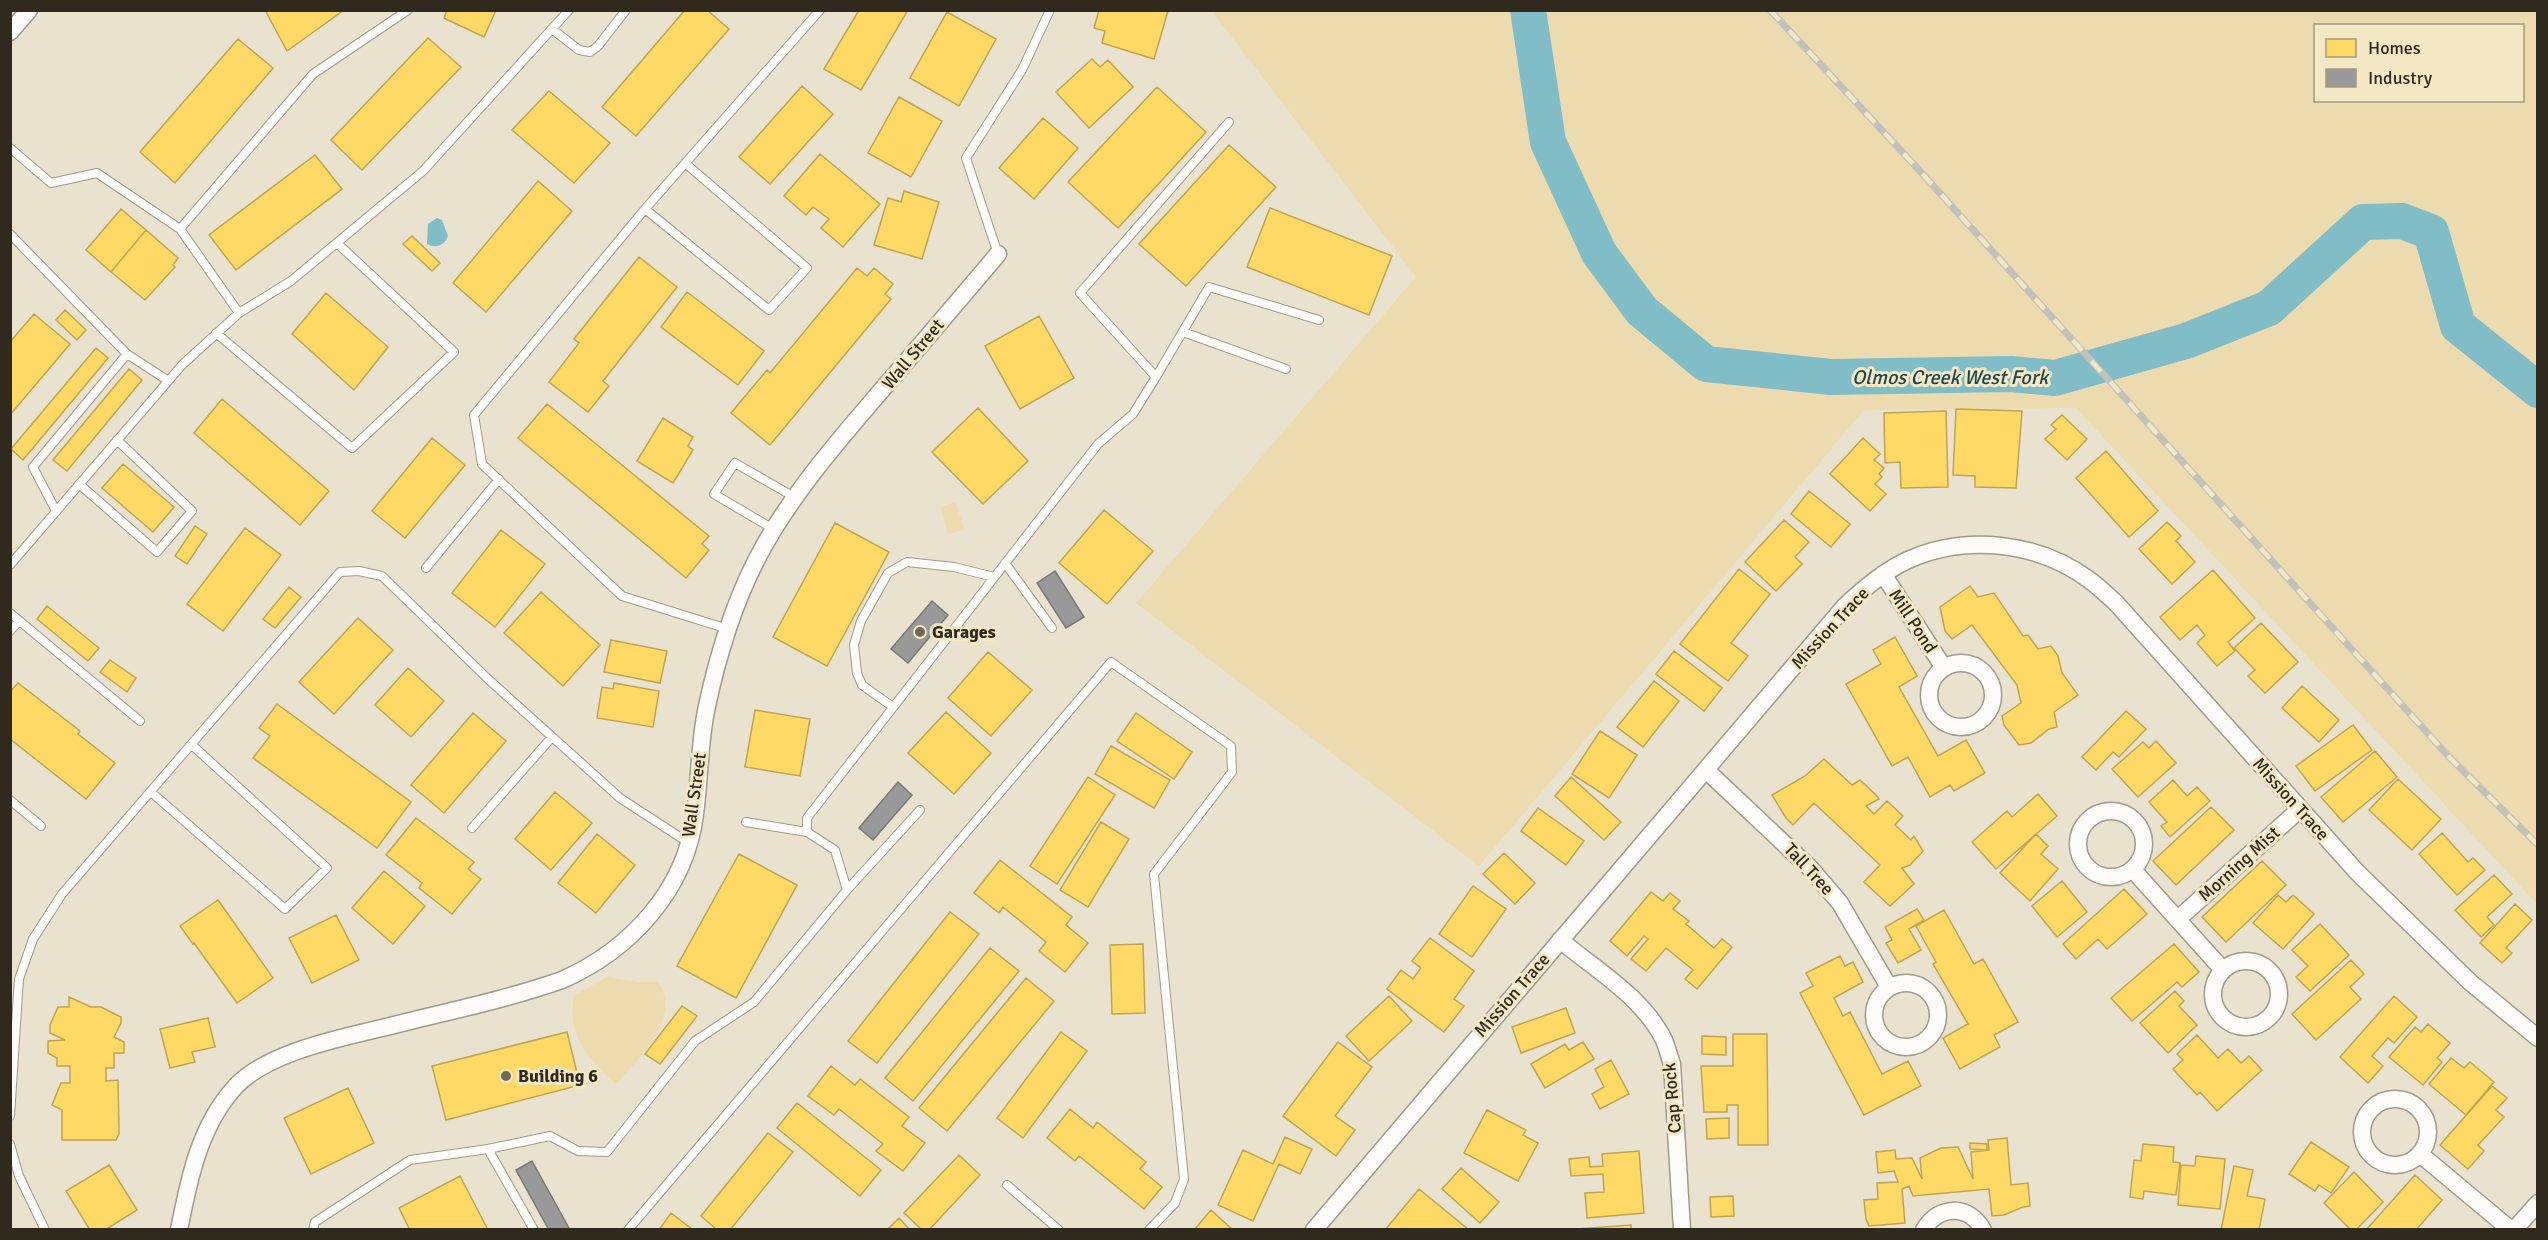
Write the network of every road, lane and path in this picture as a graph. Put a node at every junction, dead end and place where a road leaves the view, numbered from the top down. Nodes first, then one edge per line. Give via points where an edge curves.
1 (29, 10) edge
2 (408, 10) edge
3 (569, 10) edge
4 (626, 10) edge
5 (820, 10) edge
6 (1050, 10) edge
7 (12, 28) edge
8 (552, 29) junction
9 (1229, 122) dead end
10 (10, 148) edge
11 (684, 163) junction
12 (645, 208) junction
13 (180, 229) junction
14 (10, 234) edge
15 (337, 243) junction
16 (998, 254) joint
17 (239, 313) junction
18 (1319, 320) dead end
19 (1183, 332) junction
20 (216, 333) junction
21 (127, 354) junction
22 (1286, 369) dead end
23 (1156, 377) junction
24 (167, 380) junction
25 (117, 440) junction
26 (499, 479) junction
27 (80, 484) junction
28 (796, 498) junction
29 (56, 511) junction
30 (775, 530) junction
31 (1005, 563) junction
32 (10, 565) edge
33 (426, 568) dead end
34 (1883, 574) junction
35 (994, 577) junction
36 (10, 613) edge
37 (19, 621) junction
38 (1052, 628) dead end
39 (728, 629) junction
40 (10, 631) edge
41 (1944, 668) dead end
42 (893, 707) junction
43 (140, 721) dead end
44 (552, 737) junction
45 (192, 745) junction
46 (1706, 770) junction
47 (151, 792) junction
48 (10, 800) edge
49 (2300, 809) junction
50 (920, 810) dead end
51 (746, 822) dead end
52 (41, 826) dead end
53 (472, 828) dead end
54 (807, 832) junction
55 (689, 843) junction
56 (2133, 870) junction
57 (847, 890) junction
58 (2178, 919) junction
59 (1560, 940) junction
60 (2223, 970) dead end
61 (1889, 987) dead end
62 (2538, 1038) edge
63 (10, 1116) edge
64 (10, 1144) edge
65 (488, 1149) junction
66 (2420, 1154) junction
67 (1007, 1185) dead end
68 (2538, 1203) edge
69 (45, 1230) edge
70 (179, 1230) edge
71 (314, 1230) edge
72 (534, 1230) edge
73 (628, 1230) edge
74 (1059, 1230) edge
75 (1149, 1230) edge
76 (1314, 1230) edge
77 (1682, 1230) edge
78 (1924, 1230) edge
79 (1983, 1230) edge
80 (2513, 1230) edge

1 - 7 street
2 - 13 lane via 313,74
3 - 8 lane
4 - 8 lane via 590,52 579,50
5 - 11 lane
6 - 16 lane via 1022,70 966,158
8 - 15 lane via 423,171
9 - 23 lane via 1080,293
10 - 13 lane via 51,183 97,173
11 - 12 lane
11 - 12 lane via 807,268 769,310
12 - 26 lane via 474,415 482,464
13 - 17 lane
14 - 21 lane
15 - 17 lane via 291,281
15 - 20 lane via 454,352 352,448
16 - 28 street, Wall Street via 814,469
17 - 20 lane
18 - 19 lane via 1209,287
19 - 22 lane
19 - 23 lane
20 - 24 lane
21 - 24 lane
21 - 29 lane via 33,467
23 - 31 lane via 1133,414 1098,444
24 - 25 lane
25 - 27 lane
25 - 27 lane via 192,511 158,552
26 - 33 lane
26 - 39 lane via 622,596
27 - 29 lane
28 - 30 street, Wall Street
28 - 30 lane via 735,463 714,494
29 - 32 lane
30 - 39 street, Wall Street via 765,544
31 - 35 lane
31 - 38 lane
34 - 41 street, Mill Pond
34 - 46 street, Mission Trace via 1845,606
34 - 49 street, Mission Trace via 1938,549 1977,544 2036,553 2080,574 2116,603
35 - 42 lane
35 - 42 lane via 954,567 907,562 888,573 861,621 854,645 862,685
36 - 37 lane
37 - 40 lane
37 - 43 lane
39 - 55 street, Wall Street via 706,707
42 - 54 lane via 807,818
44 - 45 lane via 382,576 359,571 340,572
44 - 53 lane
44 - 55 lane via 620,798
45 - 47 lane
45 - 47 lane via 327,868 285,909
46 - 59 street, Mission Trace
46 - 61 street, Tall Tree via 1811,869 1839,903
47 - 63 lane via 62,894 33,939 19,979
48 - 52 lane
49 - 58 street, Morning Mist
49 - 62 street, Mission Trace via 2357,872 2470,982
50 - 57 lane
51 - 54 lane
54 - 57 lane via 835,850
55 - 70 street, Wall Street via 675,878 651,915 620,947 583,971 541,988 319,1043 269,1063 236,1086 201,1141 188,1180
56 - 56 street via 2145,847 2137,823 2115,811 2090,818 2078,841 2085,865 2108,877
56 - 58 street
57 - 65 lane via 754,1002 695,1041 607,1152 578,1151 550,1136
58 - 60 street
59 - 76 street, Mission Trace
59 - 77 street, Cap Rock via 1627,994 1650,1017 1664,1039 1672,1064
64 - 69 lane via 19,1176
65 - 71 lane via 410,1160 315,1222
65 - 72 lane
66 - 66 street via 2429,1131 2418,1107 2394,1099 2371,1109 2362,1133 2372,1156 2397,1165
66 - 80 street
67 - 74 lane
68 - 80 street
73 - 75 lane via 1111,662 1231,746 1232,772 1154,874 1184,1179 1175,1203
78 - 79 street via 1934,1216 1959,1210 1974,1217

